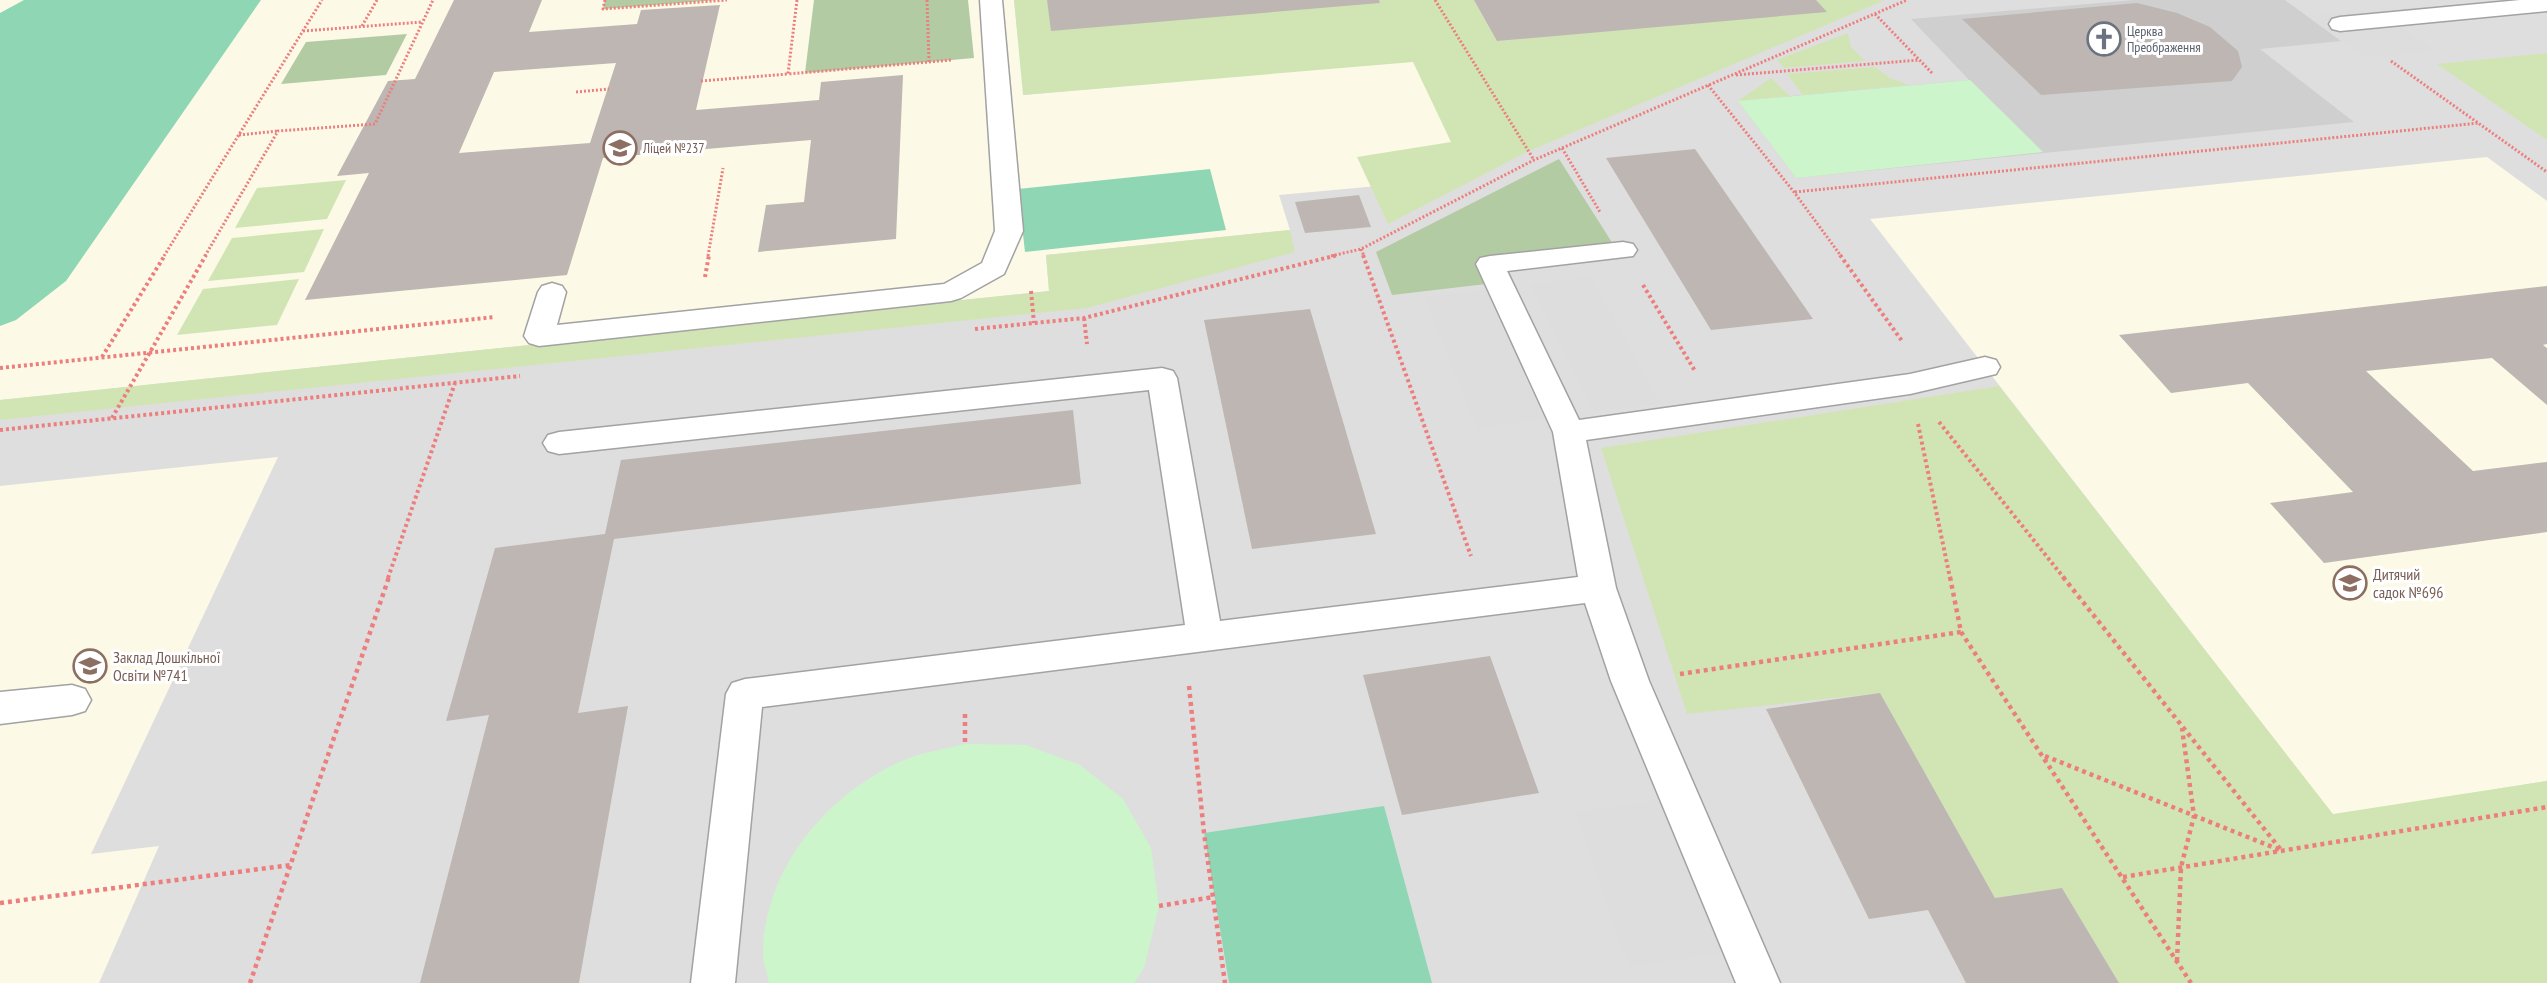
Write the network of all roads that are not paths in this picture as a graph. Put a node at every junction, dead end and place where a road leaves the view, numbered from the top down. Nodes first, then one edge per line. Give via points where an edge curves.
1 (991, 0) edge
2 (2547, 4) edge
3 (2340, 24) road end
4 (1623, 250) dead end
5 (549, 302) road end
6 (1985, 367) dead end
7 (1569, 432) junction
8 (559, 443) dead end
9 (1598, 588) junction
10 (1205, 637) junction
11 (72, 700) dead end
12 (0, 708) edge
13 (713, 983) edge
14 (1758, 983) edge

1 - 5 lane via 1009,231 994,268 951,292 539,336
2 - 3 lane
4 - 7 lane via 1490,264
6 - 7 lane via 1910,384
7 - 9 lane
8 - 10 lane via 1162,378
9 - 10 lane
9 - 14 lane via 1630,681
10 - 13 lane via 745,694
11 - 12 lane

